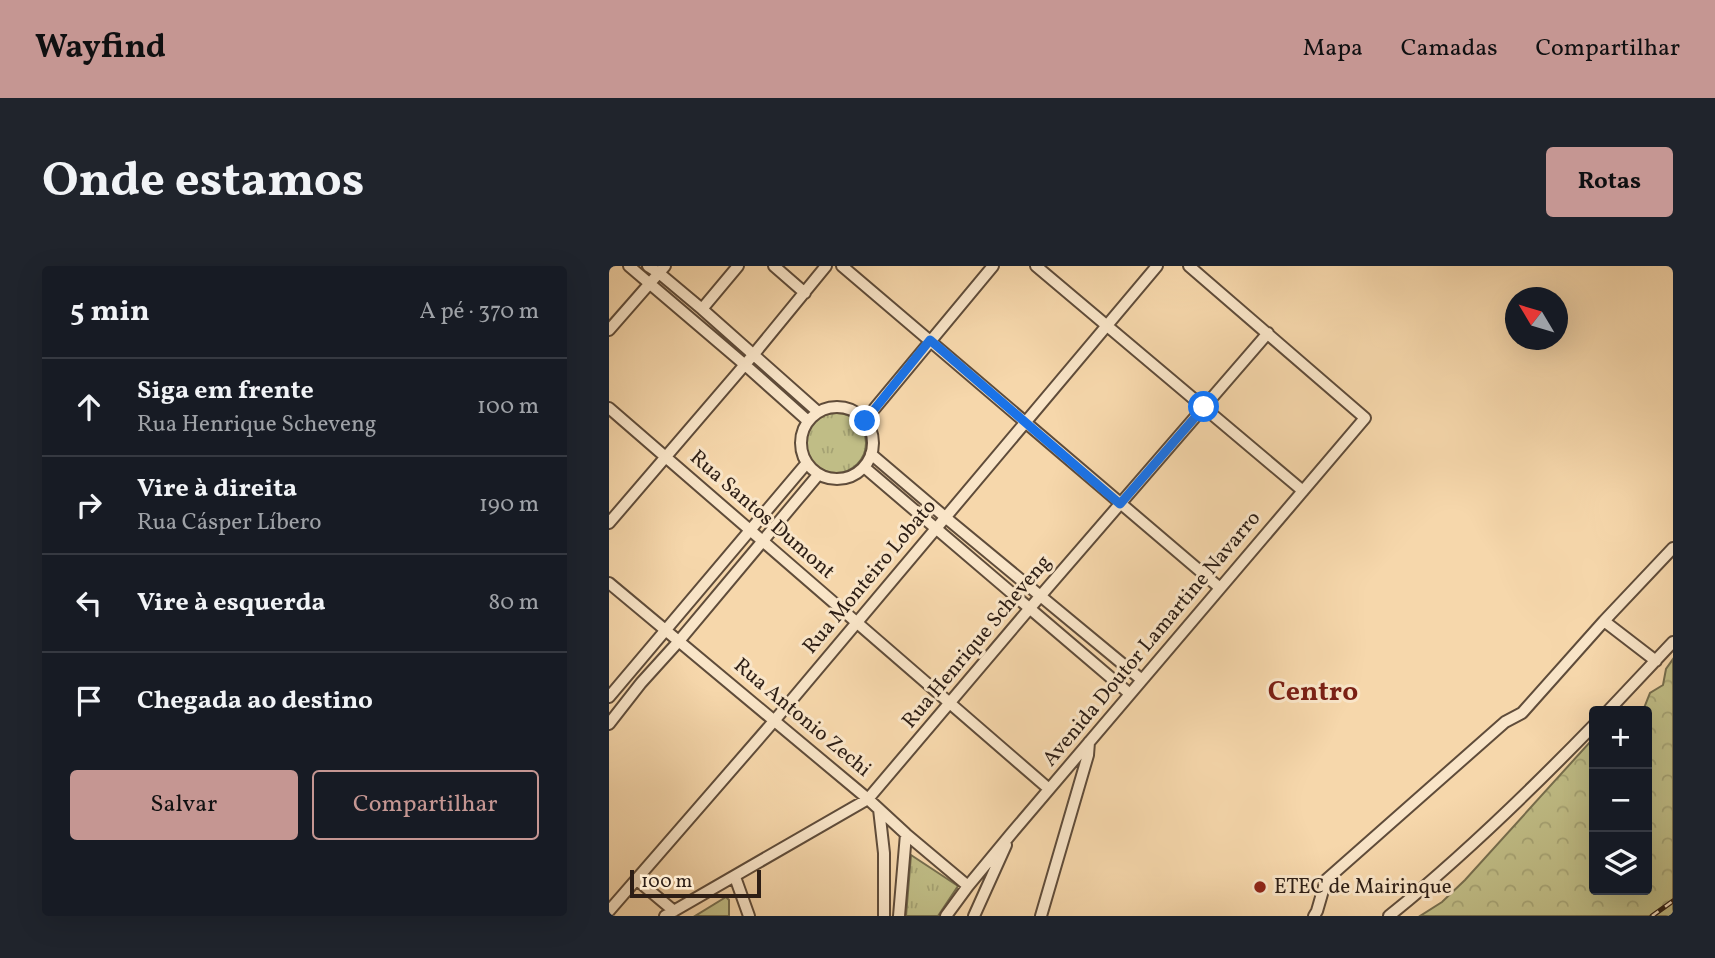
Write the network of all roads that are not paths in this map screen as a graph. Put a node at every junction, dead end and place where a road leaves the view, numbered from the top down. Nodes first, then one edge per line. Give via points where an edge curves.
1 (629, 266) edge
2 (648, 266) edge
3 (738, 266) edge
4 (774, 266) edge
5 (826, 266) edge
6 (842, 266) edge
7 (993, 266) edge
8 (1036, 266) edge
9 (1157, 266) edge
10 (1189, 266) edge
11 (662, 269) edge
12 (651, 283) junction
13 (805, 293) junction
14 (702, 309) junction
15 (1107, 326) junction
16 (609, 330) edge
17 (1268, 333) junction
18 (930, 340) junction
19 (754, 354) junction
20 (744, 364) junction
21 (1204, 407) junction
22 (609, 408) edge
23 (818, 412) junction
24 (808, 421) junction
25 (865, 421) junction
26 (1025, 423) junction
27 (871, 454) junction
28 (664, 456) junction
29 (806, 464) junction
30 (864, 467) junction
31 (818, 475) junction
32 (1303, 491) junction
33 (1120, 504) junction
34 (945, 517) junction
35 (609, 523) edge
36 (936, 528) junction
37 (750, 530) junction
38 (762, 541) junction
39 (1673, 548) edge
40 (609, 583) edge
41 (1220, 588) junction
42 (1040, 596) junction
43 (1030, 608) junction
44 (1604, 621) junction
45 (857, 623) junction
46 (666, 630) junction
47 (679, 641) junction
48 (1673, 642) edge
49 (1656, 661) junction
50 (1142, 680) junction
51 (1130, 694) junction
52 (609, 697) edge
53 (949, 703) junction
54 (1613, 706) edge
55 (775, 721) junction
56 (609, 724) edge
57 (1589, 730) edge
58 (1089, 742) junction
59 (1049, 789) junction
60 (868, 799) junction
61 (879, 809) junction
62 (906, 834) junction
63 (1011, 834) junction
64 (735, 877) junction
65 (637, 880) junction
66 (968, 886) junction
67 (609, 911) edge
68 (670, 913) edge
69 (749, 916) edge
70 (884, 916) edge
71 (899, 916) edge
72 (946, 916) edge
73 (974, 916) edge
74 (1041, 916) edge
75 (1314, 916) edge
76 (1389, 916) edge

1 - 12 street
2 - 11 street
3 - 14 street
4 - 13 street
5 - 13 street
6 - 18 street
7 - 18 street
8 - 15 street
9 - 15 street, Rua Monteiro Lobato
10 - 17 street
11 - 12 street
11 - 14 street
12 - 16 street
12 - 20 street
13 - 19 street
14 - 19 street
15 - 21 street
15 - 26 street, Rua Monteiro Lobato
17 - 21 street, Rua Henrique Scheveng
17 - 32 street, Avenida Doutor Lamartine Navarro via 1365,418
18 - 25 street
18 - 26 street
19 - 20 street
19 - 23 street
20 - 24 street
20 - 28 street
21 - 32 street
21 - 33 street, Rua Henrique Scheveng
22 - 28 street, Rua Santos Dumont
23 - 24 street
23 - 25 street via 838,407
24 - 29 street via 800,442
25 - 27 street via 873,442
26 - 33 street
26 - 34 street, Rua Monteiro Lobato
27 - 30 street
27 - 34 street
28 - 35 street
28 - 37 street, Rua Santos Dumont
29 - 31 street
29 - 37 street
30 - 31 street via 842,479
30 - 36 street
31 - 38 street
32 - 41 street, Avenida Doutor Lamartine Navarro
33 - 41 street
33 - 42 street, Rua Henrique Scheveng
34 - 36 street, Rua Monteiro Lobato
34 - 42 street
36 - 43 street
36 - 45 street, Rua Monteiro Lobato
37 - 38 street, Rua Santos Dumont
37 - 46 street
38 - 45 street, Rua Santos Dumont
38 - 47 street
39 - 44 street
40 - 46 street, Rua Antonio Zechi
41 - 50 street, Avenida Doutor Lamartine Navarro
42 - 43 street, Rua Henrique Scheveng
42 - 50 street
43 - 51 street
43 - 53 street, Rua Henrique Scheveng
44 - 49 street
44 - 75 street via 1522,713 1504,722 1326,880
45 - 53 street, Rua Santos Dumont
45 - 55 street, Rua Monteiro Lobato
46 - 47 street, Rua Antonio Zechi
46 - 52 street
47 - 55 street, Rua Antonio Zechi
47 - 56 street
48 - 49 street
49 - 54 street
50 - 51 street, Avenida Doutor Lamartine Navarro
51 - 58 street, Avenida Doutor Lamartine Navarro
53 - 59 street, Rua Santos Dumont
53 - 60 street, Rua Henrique Scheveng
55 - 60 street, Rua Antonio Zechi
55 - 65 street, Rua Monteiro Lobato
57 - 76 street via 1435,879
58 - 59 street, Avenida Doutor Lamartine Navarro
58 - 74 street
59 - 63 street, Avenida Doutor Lamartine Navarro
60 - 61 street, Rua Antonio Zechi
60 - 64 street, Rua Henrique Scheveng
61 - 62 street, Rua Antonio Zechi
61 - 70 street
62 - 66 street, Rua Antonio Zechi
62 - 71 street
63 - 66 street, Avenida Doutor Lamartine Navarro
63 - 73 street
64 - 68 street, Rua Henrique Scheveng
64 - 69 street
65 - 67 street, Rua Monteiro Lobato
65 - 68 street
66 - 72 street, Avenida Doutor Lamartine Navarro

